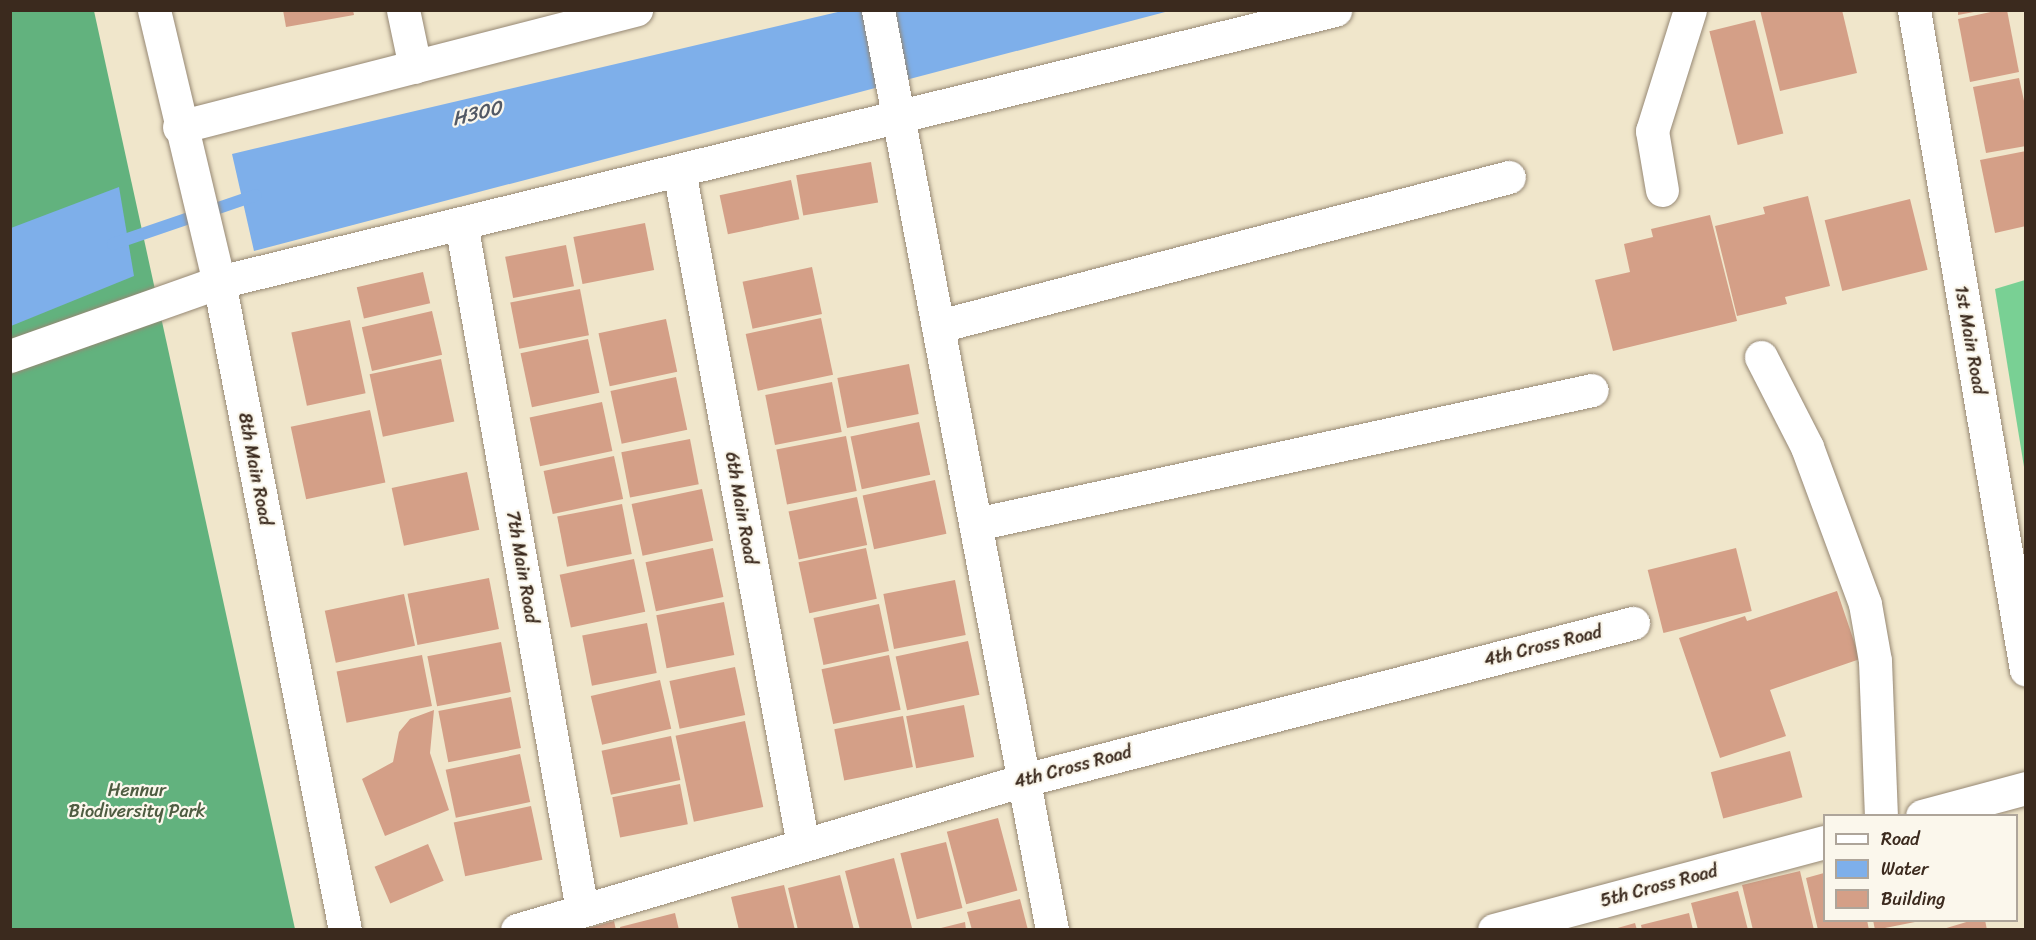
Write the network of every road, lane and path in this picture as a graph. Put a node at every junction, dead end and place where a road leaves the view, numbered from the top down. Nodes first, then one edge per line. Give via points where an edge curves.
1 (154, 10) edge
2 (403, 10) edge
3 (636, 10) edge
4 (878, 10) edge
5 (1335, 10) edge
6 (1690, 10) edge
7 (1914, 10) edge
8 (415, 67) junction
9 (899, 116) junction
10 (179, 127) junction
11 (679, 170) junction
12 (1509, 177) dead end
13 (1662, 190) dead end
14 (461, 223) junction
15 (219, 282) junction
16 (939, 326) junction
17 (10, 356) edge
18 (1761, 357) dead end
19 (1592, 390) dead end
20 (976, 524) junction
21 (1633, 623) dead end
22 (2025, 670) edge
23 (1024, 780) junction
24 (2025, 788) edge
25 (1881, 814) edge
26 (1929, 814) edge
27 (1823, 842) edge
28 (803, 845) junction
29 (582, 910) junction
30 (345, 930) edge
31 (517, 930) edge
32 (1052, 930) edge
33 (1494, 930) edge

1 - 10 street, 8th Main Road
2 - 8 street
3 - 8 street
4 - 9 street
5 - 9 street
6 - 13 street via 1652,131
7 - 22 street, 1st Main Road
8 - 10 street
9 - 11 street
9 - 16 street
10 - 15 street, 8th Main Road
11 - 14 street
11 - 28 street, 6th Main Road
12 - 16 street
14 - 15 street
14 - 29 street, 7th Main Road
15 - 17 street
15 - 30 street, 8th Main Road
16 - 20 street
18 - 25 street via 1807,447 1865,604 1875,661
19 - 20 street
20 - 23 street
21 - 23 street, 4th Cross Road
23 - 28 street, 4th Cross Road
23 - 32 street
24 - 26 street
27 - 33 street, 5th Cross Road
28 - 29 street, 4th Cross Road
29 - 31 street, 4th Cross Road

